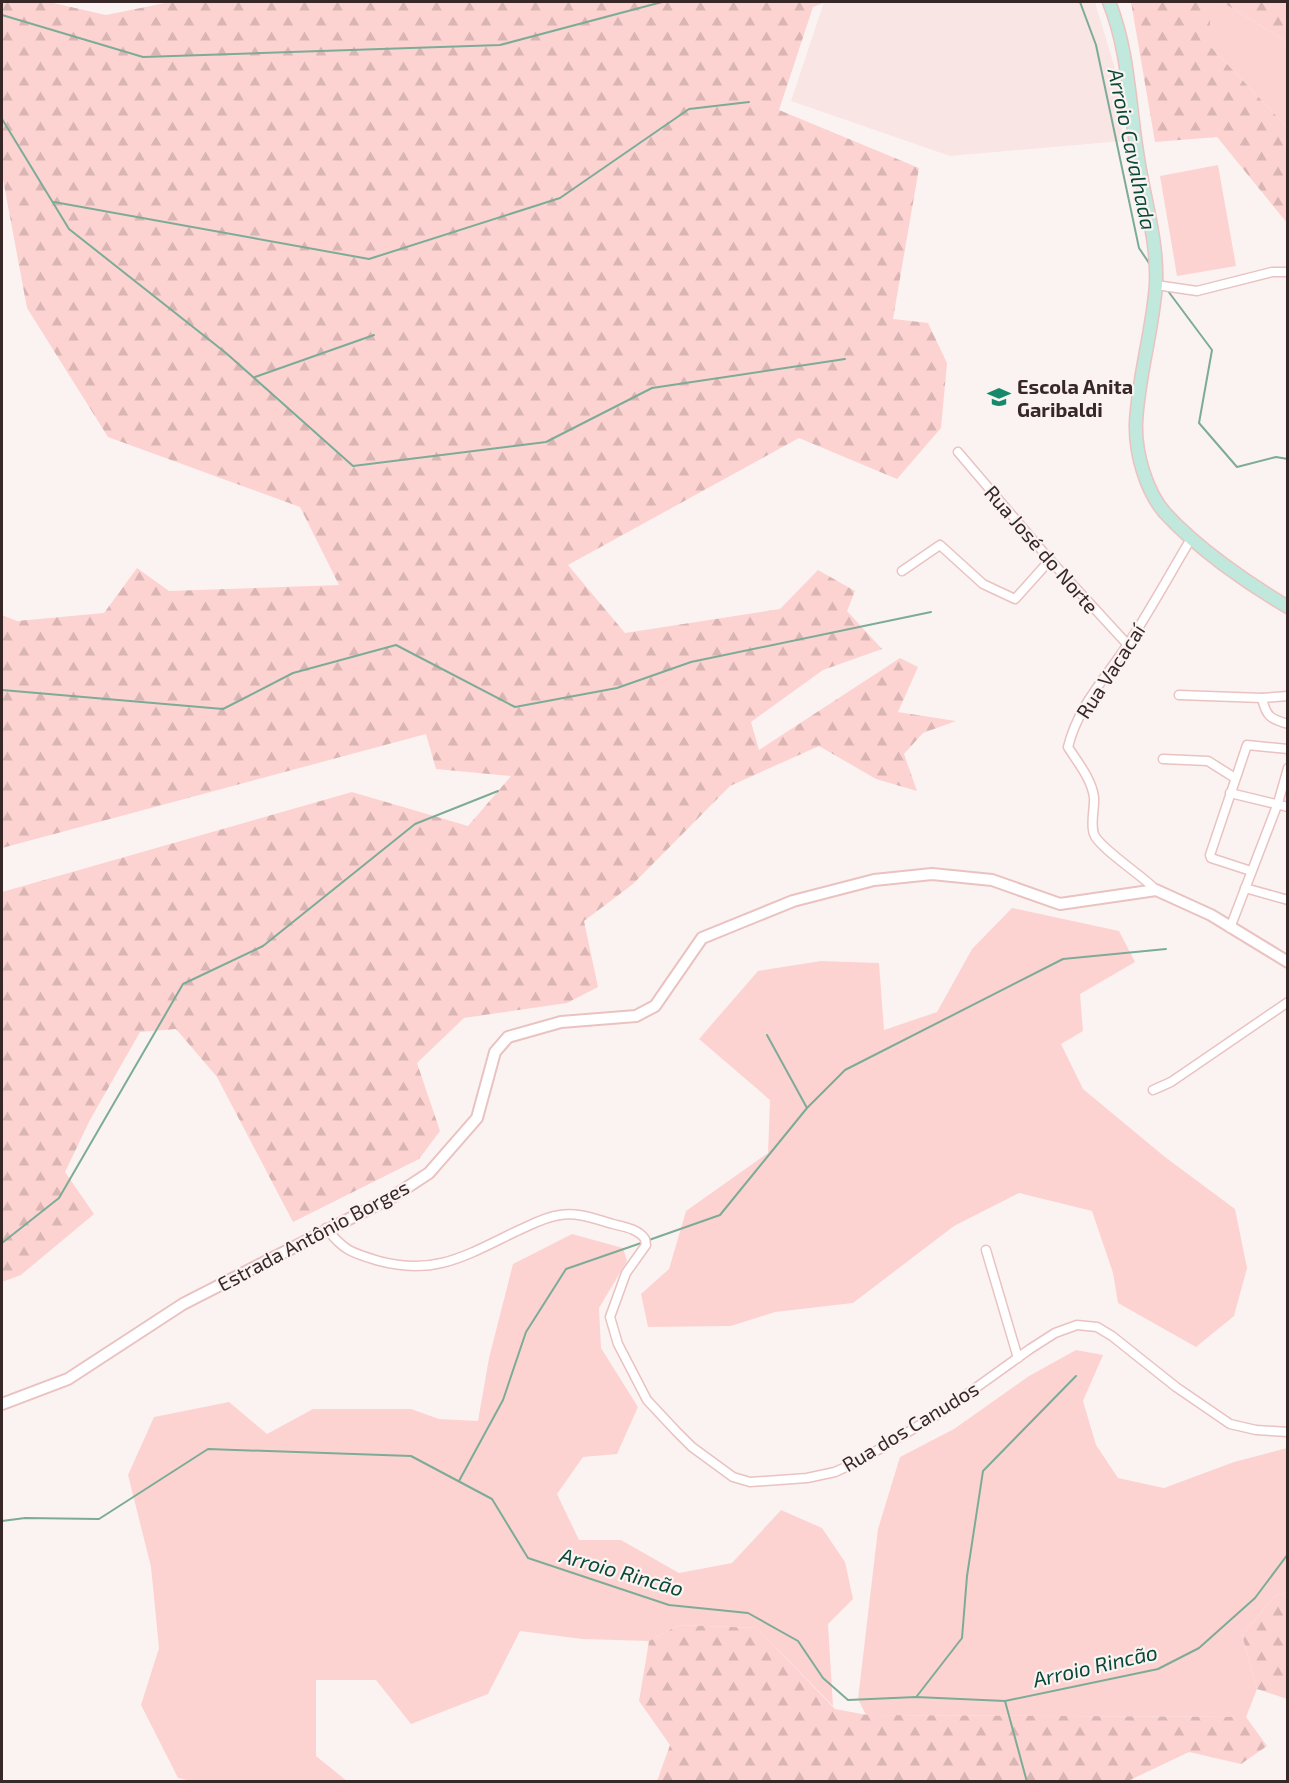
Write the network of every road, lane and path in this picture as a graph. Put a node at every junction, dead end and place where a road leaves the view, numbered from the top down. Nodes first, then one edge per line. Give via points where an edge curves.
1 (1109, 2) edge
2 (1287, 272) edge
3 (1156, 282) junction
4 (958, 452) dead end
5 (1192, 537) junction
6 (1050, 560) junction
7 (902, 571) dead end
8 (1287, 607) edge
9 (1128, 645) junction
10 (1179, 695) dead end
11 (1287, 696) edge
12 (1262, 698) junction
13 (1287, 724) edge
14 (1287, 748) edge
15 (1163, 759) dead end
16 (1287, 768) edge
17 (1235, 778) junction
18 (1230, 793) junction
19 (1278, 803) junction
20 (1287, 807) edge
21 (1251, 871) junction
22 (1245, 888) junction
23 (1156, 890) junction
24 (1287, 900) edge
25 (1230, 928) junction
26 (1287, 962) edge
27 (1287, 1002) edge
28 (1153, 1090) dead end
29 (326, 1228) junction
30 (986, 1250) dead end
31 (1018, 1358) junction
32 (2, 1404) edge
33 (1287, 1432) edge

1 - 3 main road via 1120,28 1137,157 1153,234
2 - 3 street via 1272,272 1197,291
3 - 5 main road via 1136,424 1139,452 1154,496
4 - 6 street, Rua José do Norte
5 - 8 main road via 1249,584
5 - 9 street, Rua Vacacaí
6 - 7 street via 1016,600 983,584 940,545
6 - 9 street, Rua José do Norte
9 - 23 street, Rua Vacacaí via 1087,700 1068,747 1088,778 1094,797 1094,835
10 - 12 street
11 - 12 street
12 - 13 street via 1265,714
14 - 17 street via 1247,745
15 - 17 street via 1208,761
16 - 19 street
17 - 18 street
18 - 19 street
18 - 21 street via 1210,857
19 - 20 street
19 - 21 street
21 - 22 street
22 - 24 street
22 - 25 street
23 - 25 street
23 - 29 street, Estrada Antônio Borges via 1060,903 992,880 932,874 874,880 793,901 702,938 655,1006 636,1016 561,1022 508,1036 495,1052 477,1118 429,1173 394,1196
25 - 26 street
27 - 28 street via 1171,1082
29 - 31 street, Rua dos Canudos via 340,1247 349,1252 416,1268 445,1265 540,1220 560,1215 578,1214 636,1231 646,1245 626,1273 610,1317 618,1344 647,1400 676,1431 733,1477 750,1482 807,1478 835,1472 861,1460 945,1410
29 - 32 street, Estrada Antônio Borges via 183,1304 68,1379
30 - 31 street
31 - 33 street, Rua dos Canudos via 1055,1333 1077,1325 1096,1327 1230,1424 1256,1431

